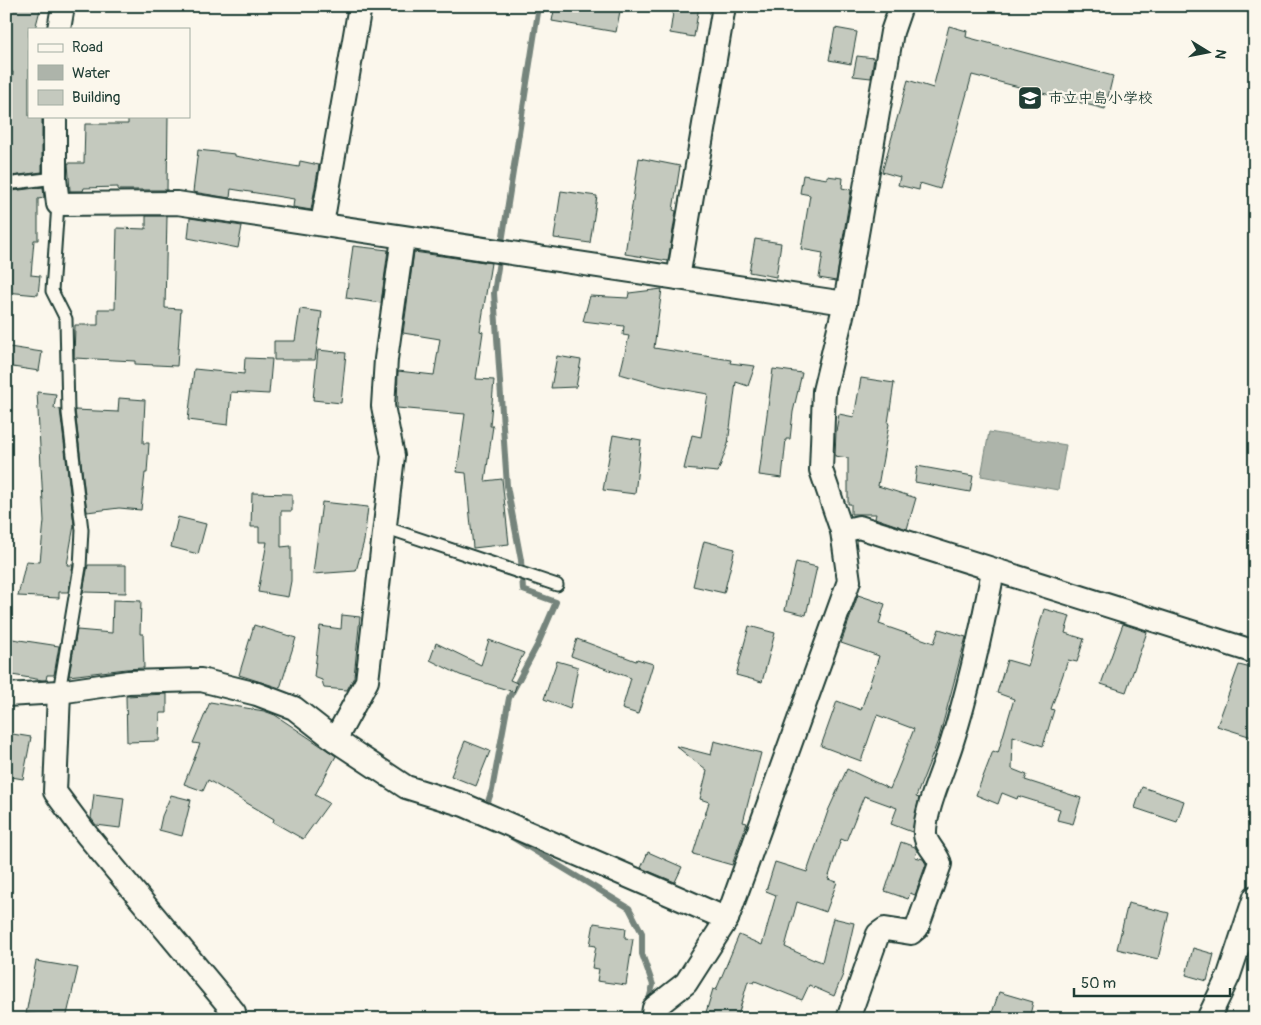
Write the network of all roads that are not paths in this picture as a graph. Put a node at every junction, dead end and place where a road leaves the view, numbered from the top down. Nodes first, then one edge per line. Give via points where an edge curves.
1 (63, 6) edge
2 (360, 6) edge
3 (724, 6) edge
4 (901, 6) edge
5 (59, 28) edge
6 (55, 118) edge
7 (55, 178) junction
8 (6, 184) edge
9 (58, 204) junction
10 (322, 224) junction
11 (404, 238) junction
12 (678, 278) junction
13 (845, 303) junction
14 (384, 527) junction
15 (842, 531) junction
16 (993, 571) junction
17 (556, 585) dead end
18 (1255, 652) edge
19 (59, 692) junction
20 (6, 695) edge
21 (335, 740) junction
22 (1255, 897) edge
23 (727, 919) junction
24 (235, 1019) edge
25 (652, 1019) edge
26 (848, 1019) edge
27 (1208, 1019) edge

1 - 5 street
2 - 10 street
3 - 12 street
4 - 13 street via 892,32
6 - 7 street
7 - 8 lane
7 - 9 street
9 - 10 street via 177,203
9 - 19 lane via 52,291 66,319 68,413 82,530 80,568
10 - 11 street
11 - 12 street
11 - 14 street via 386,360 383,406 393,456
12 - 13 street
13 - 15 street via 824,391 821,470
14 - 17 lane
14 - 21 street via 367,680
15 - 16 street via 859,527
15 - 23 street via 849,581
16 - 18 street
16 - 26 street via 977,656 925,822 925,837 940,864 917,928 911,933 885,930 878,934
19 - 20 street
19 - 21 street via 128,682 201,680 257,694 294,708
19 - 24 street via 55,792 234,1012
21 - 23 street via 406,787 464,806
22 - 27 street via 1229,976
23 - 25 street via 686,983 654,1008

